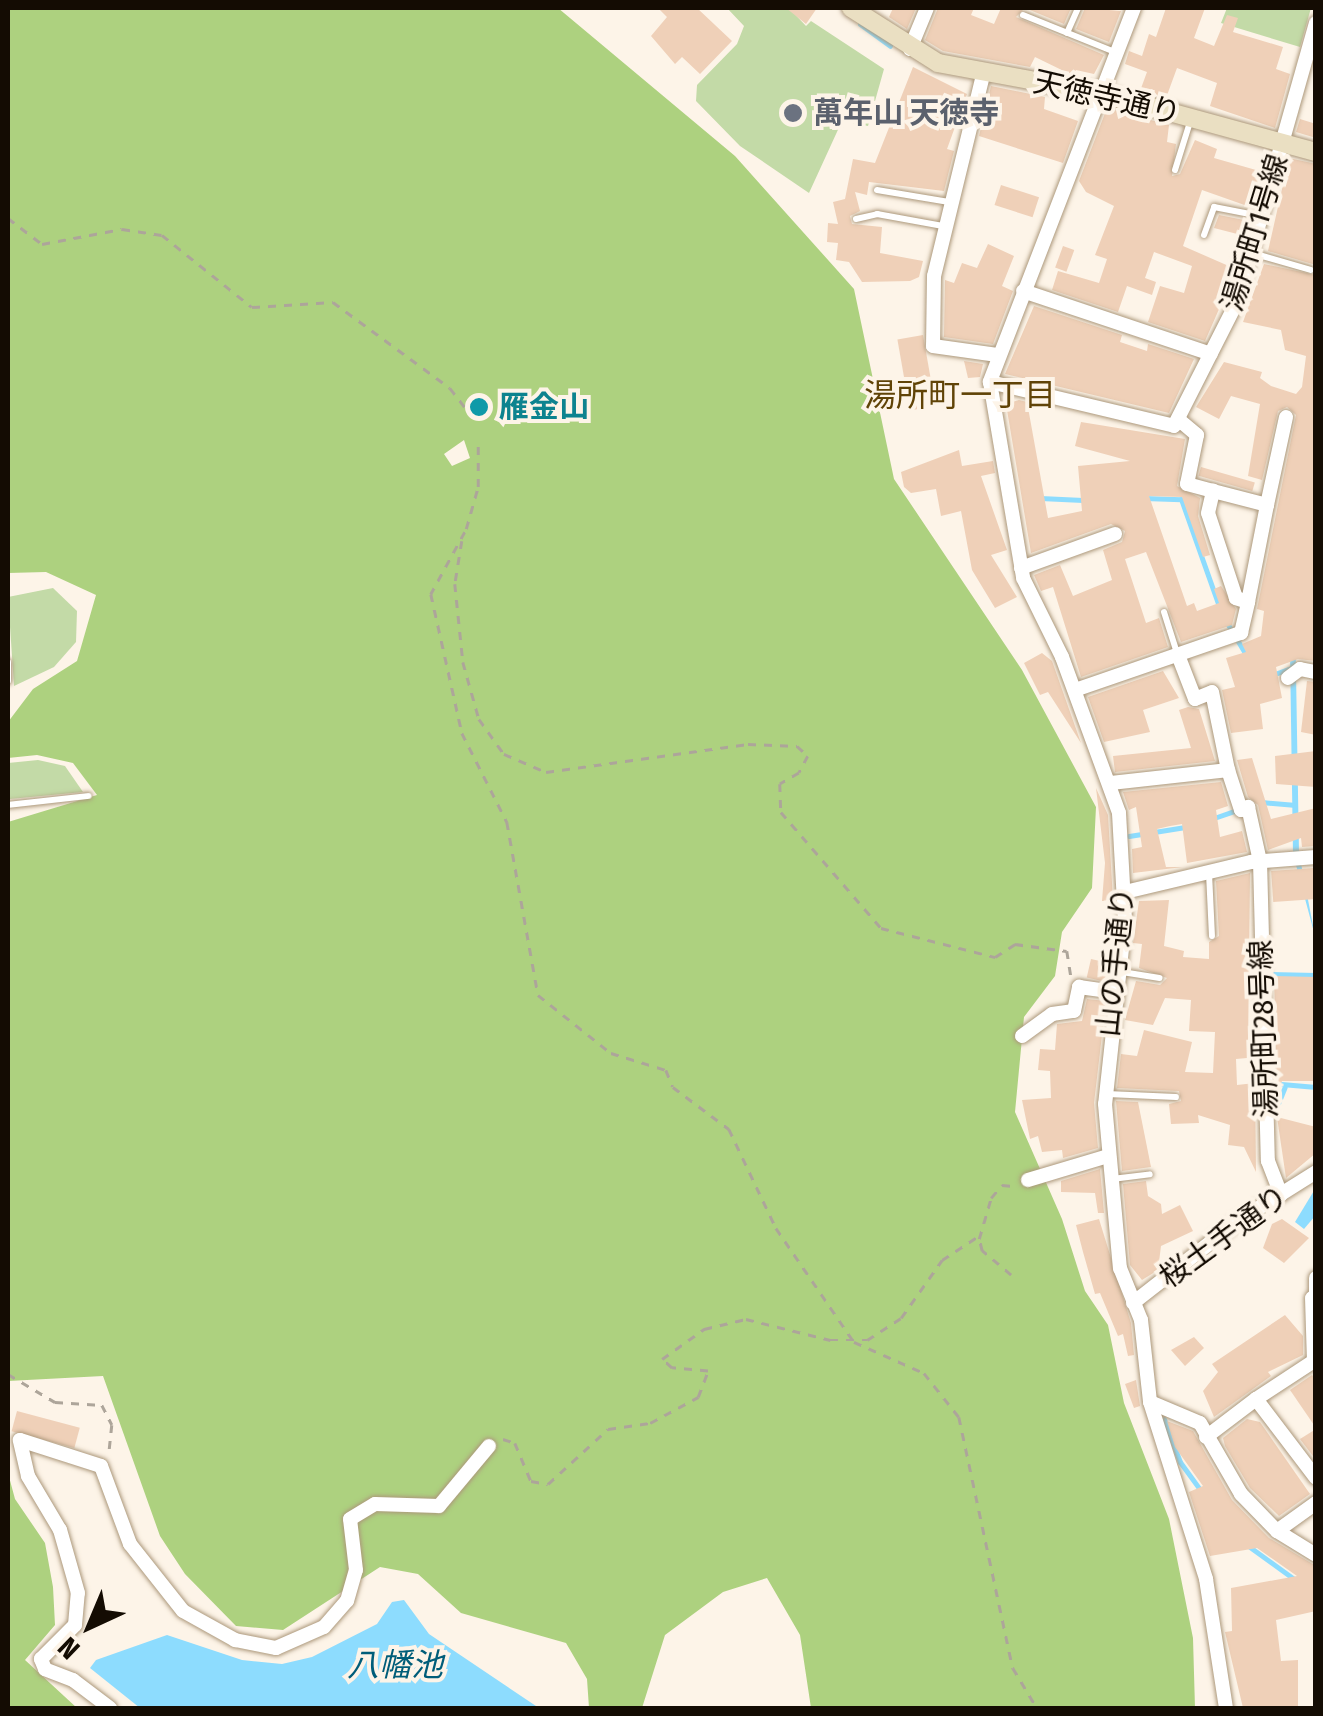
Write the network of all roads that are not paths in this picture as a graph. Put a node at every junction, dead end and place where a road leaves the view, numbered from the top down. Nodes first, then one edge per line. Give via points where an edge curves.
1 (851, 8) edge
2 (927, 8) edge
3 (1078, 8) edge
4 (1134, 8) edge
5 (1023, 15) dead end
6 (1316, 23) edge
7 (1067, 33) junction
8 (910, 49) junction
9 (1116, 53) junction
10 (984, 72) junction
11 (1100, 93) junction
12 (1191, 118) junction
13 (1282, 144) junction
14 (1316, 152) edge
15 (1175, 170) dead end
16 (877, 190) dead end
17 (950, 202) junction
18 (1262, 217) junction
19 (856, 219) dead end
20 (944, 226) junction
21 (1204, 235) dead end
22 (1252, 253) junction
23 (1310, 270) dead end
24 (1023, 291) junction
25 (1211, 354) junction
26 (997, 355) junction
27 (990, 382) junction
28 (1286, 417) dead end
29 (1178, 419) junction
30 (1213, 491) junction
31 (1267, 506) junction
32 (1115, 534) dead end
33 (1021, 568) junction
34 (1248, 602) junction
35 (1164, 612) dead end
36 (1178, 656) junction
37 (8, 662) edge
38 (8, 681) edge
39 (1075, 690) junction
40 (1228, 770) junction
41 (1110, 784) junction
42 (88, 796) dead end
43 (8, 805) edge
44 (1303, 858) edge
45 (1260, 861) junction
46 (1209, 873) junction
47 (1126, 892) junction
48 (1212, 936) dead end
49 (1119, 972) junction
50 (1160, 978) dead end
51 (1116, 992) junction
52 (1022, 1036) dead end
53 (1106, 1094) junction
54 (1176, 1097) dead end
55 (1108, 1156) junction
56 (1316, 1172) edge
57 (1150, 1174) dead end
58 (1110, 1179) junction
59 (1028, 1180) road end
60 (1280, 1195) junction
61 (1316, 1278) edge
62 (1314, 1298) edge
63 (1133, 1303) junction
64 (1256, 1399) junction
65 (1150, 1402) junction
66 (1206, 1436) junction
67 (489, 1446) road end
68 (1316, 1478) edge
69 (1316, 1503) edge
70 (1278, 1531) junction
71 (1316, 1555) edge
72 (110, 1708) edge
73 (1226, 1708) edge

1 - 8 street, 天徳寺通り
2 - 8 street
3 - 7 lane
4 - 9 street, 山の手通り
5 - 7 lane
6 - 13 street, 湯所町1号線
7 - 9 lane
8 - 10 street, 天徳寺通り via 938,63
9 - 11 street, 山の手通り
10 - 11 street, 天徳寺通り
10 - 17 street
11 - 12 street, 天徳寺通り
11 - 24 street, 山の手通り
12 - 13 street, 天徳寺通り
12 - 15 lane
13 - 14 street, 天徳寺通り
13 - 18 street, 湯所町1号線
16 - 17 lane
17 - 20 street
18 - 21 lane via 1214,207
18 - 22 street, 湯所町1号線
19 - 20 lane via 876,214
20 - 26 street via 934,276 933,346
22 - 23 lane
22 - 25 street, 湯所町1号線
24 - 25 street
24 - 26 street, 山の手通り
25 - 29 street, 湯所町1号線
26 - 27 street, 山の手通り
27 - 29 street via 1148,423 1174,426
27 - 33 street, 山の手通り
28 - 31 street
29 - 30 street via 1197,435 1187,484
30 - 31 street
30 - 34 street via 1208,514 1236,598
31 - 34 street
32 - 33 street
33 - 39 street, 山の手通り
34 - 36 street via 1241,633
35 - 36 lane
36 - 39 street
36 - 40 street, 湯所町28号線 via 1195,699 1212,692
37 - 38 lane
39 - 41 street, 山の手通り
40 - 41 street
40 - 45 street, 湯所町28号線 via 1241,810 1248,807
41 - 47 street, 山の手通り
42 - 43 lane
44 - 45 street
45 - 46 street
45 - 60 street, 湯所町28号線 via 1268,1161
46 - 47 street
46 - 48 lane
47 - 49 street, 山の手通り
49 - 50 lane
49 - 51 street, 山の手通り
51 - 52 street via 1079,988 1074,1011 1052,1014
51 - 53 street, 山の手通り
53 - 54 lane
53 - 55 street, 山の手通り
55 - 58 street, 山の手通り
55 - 59 street
56 - 60 street, 桜土手通り
57 - 58 lane
58 - 63 street, 山の手通り via 1120,1268
60 - 63 street, 桜土手通り
61 - 62 street
62 - 64 street via 1314,1361
63 - 65 street, 山の手通り
64 - 66 street
64 - 68 street
65 - 66 street via 1190,1415
65 - 73 street, 山の手通り via 1206,1579
66 - 70 street via 1241,1494
67 - 72 street via 439,1506 375,1504 350,1519 356,1570 348,1601 324,1628 276,1648 235,1640 183,1611 130,1544 104,1474 74,1453 20,1440 17,1447 60,1530 78,1593 75,1626 41,1658 45,1669 74,1680
69 - 70 street
70 - 71 street

